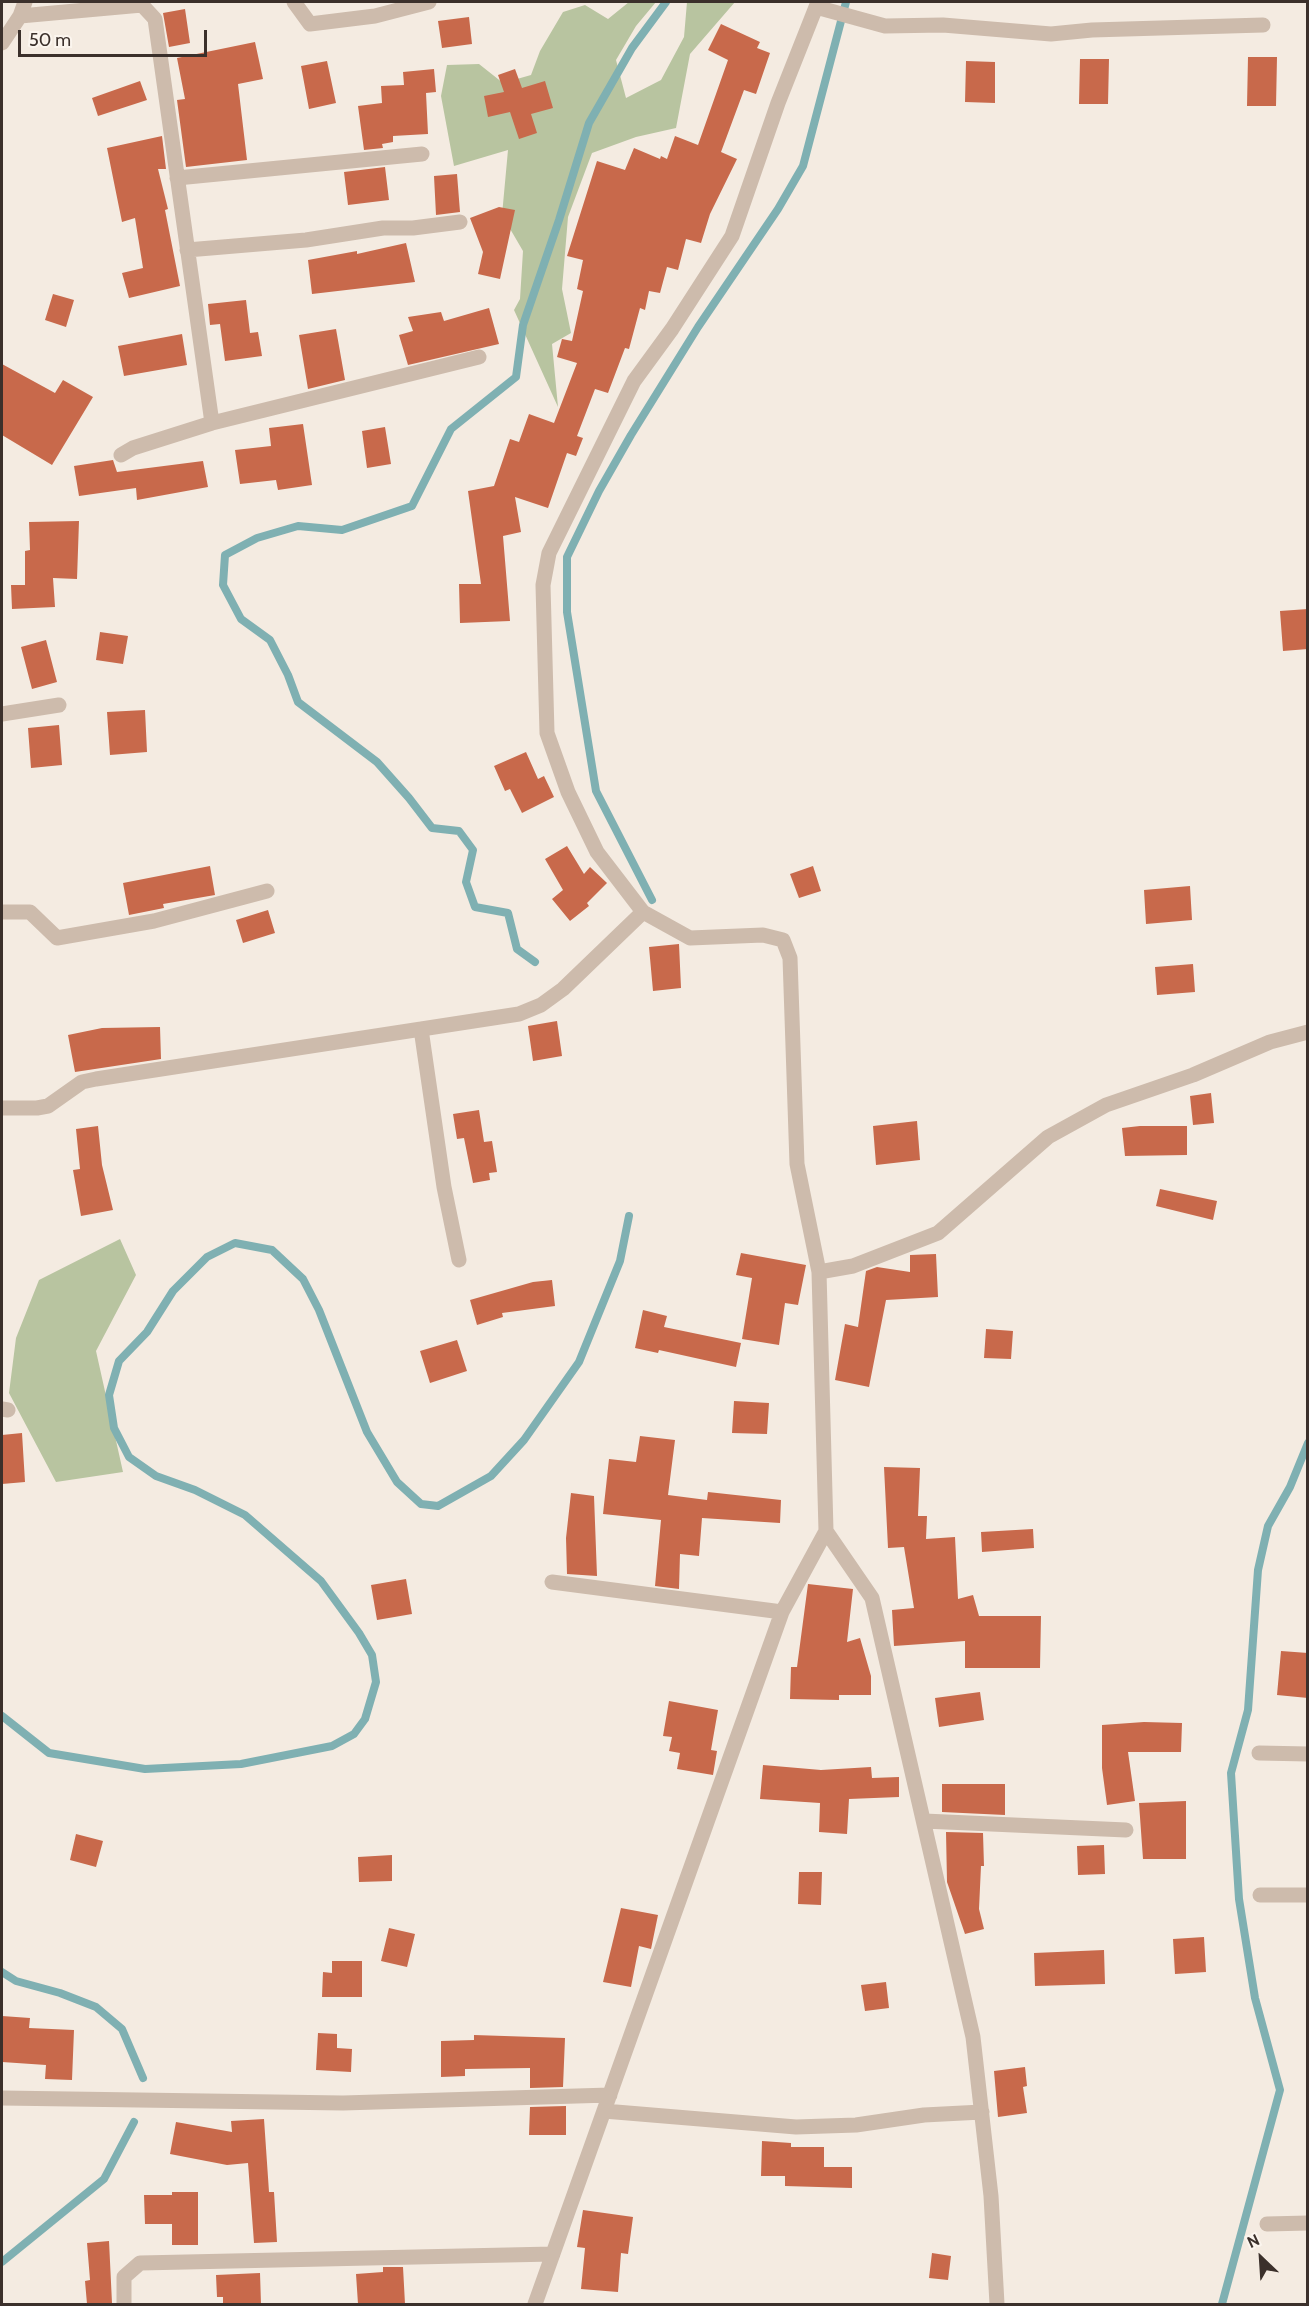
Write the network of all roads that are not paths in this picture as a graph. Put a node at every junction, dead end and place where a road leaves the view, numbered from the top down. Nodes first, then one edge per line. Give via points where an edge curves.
1 (294, 2) edge
2 (429, 2) edge
3 (150, 3) edge
4 (817, 4) edge
5 (23, 9) edge
6 (1263, 25) dead end
7 (2, 43) edge
8 (422, 154) dead end
9 (177, 177) junction
10 (460, 222) dead end
11 (187, 250) junction
12 (479, 357) dead end
13 (212, 423) junction
14 (121, 455) dead end
15 (59, 705) dead end
16 (2, 714) edge
17 (267, 891) dead end
18 (2, 912) edge
19 (643, 912) junction
20 (421, 1029) junction
21 (1308, 1032) edge
22 (2, 1108) edge
23 (459, 1260) dead end
24 (819, 1272) junction
25 (826, 1531) junction
26 (552, 1582) dead end
27 (782, 1612) junction
28 (1259, 1753) dead end
29 (1308, 1754) edge
30 (924, 1821) junction
31 (1126, 1830) dead end
32 (1260, 1895) dead end
33 (1308, 1895) edge
34 (610, 2095) junction
35 (2, 2098) edge
36 (604, 2111) junction
37 (982, 2112) junction
38 (1308, 2223) edge
39 (1267, 2224) dead end
40 (553, 2254) junction
41 (124, 2304) edge
42 (535, 2304) edge
43 (997, 2304) edge

1 - 2 street via 310,24 375,16
3 - 5 street
3 - 9 street
4 - 6 street via 885,26 943,25 1051,34
4 - 19 street via 732,236 634,381 549,554 543,585 547,733 568,792 597,852
5 - 7 street
8 - 9 street
9 - 11 street
10 - 11 street
11 - 13 street
12 - 13 street
13 - 14 street via 133,447
15 - 16 street
17 - 18 street via 154,921 57,938 30,912
19 - 20 street via 541,1005 519,1014
19 - 24 street via 690,938 762,935 783,940 790,958 797,1164
20 - 22 street via 96,1079 82,1082 48,1106
20 - 23 street
21 - 24 street via 1270,1042 1106,1105 1048,1137 938,1233 853,1266
24 - 25 street
25 - 27 street
25 - 30 street via 872,1598
26 - 27 street
27 - 34 street
28 - 29 street
30 - 31 street
30 - 37 street via 973,2037
32 - 33 street
34 - 35 street via 343,2103
34 - 36 street
36 - 37 street via 796,2127
36 - 40 street
37 - 43 street via 992,2196
38 - 39 street
40 - 41 street via 140,2264 124,2277
40 - 42 street

